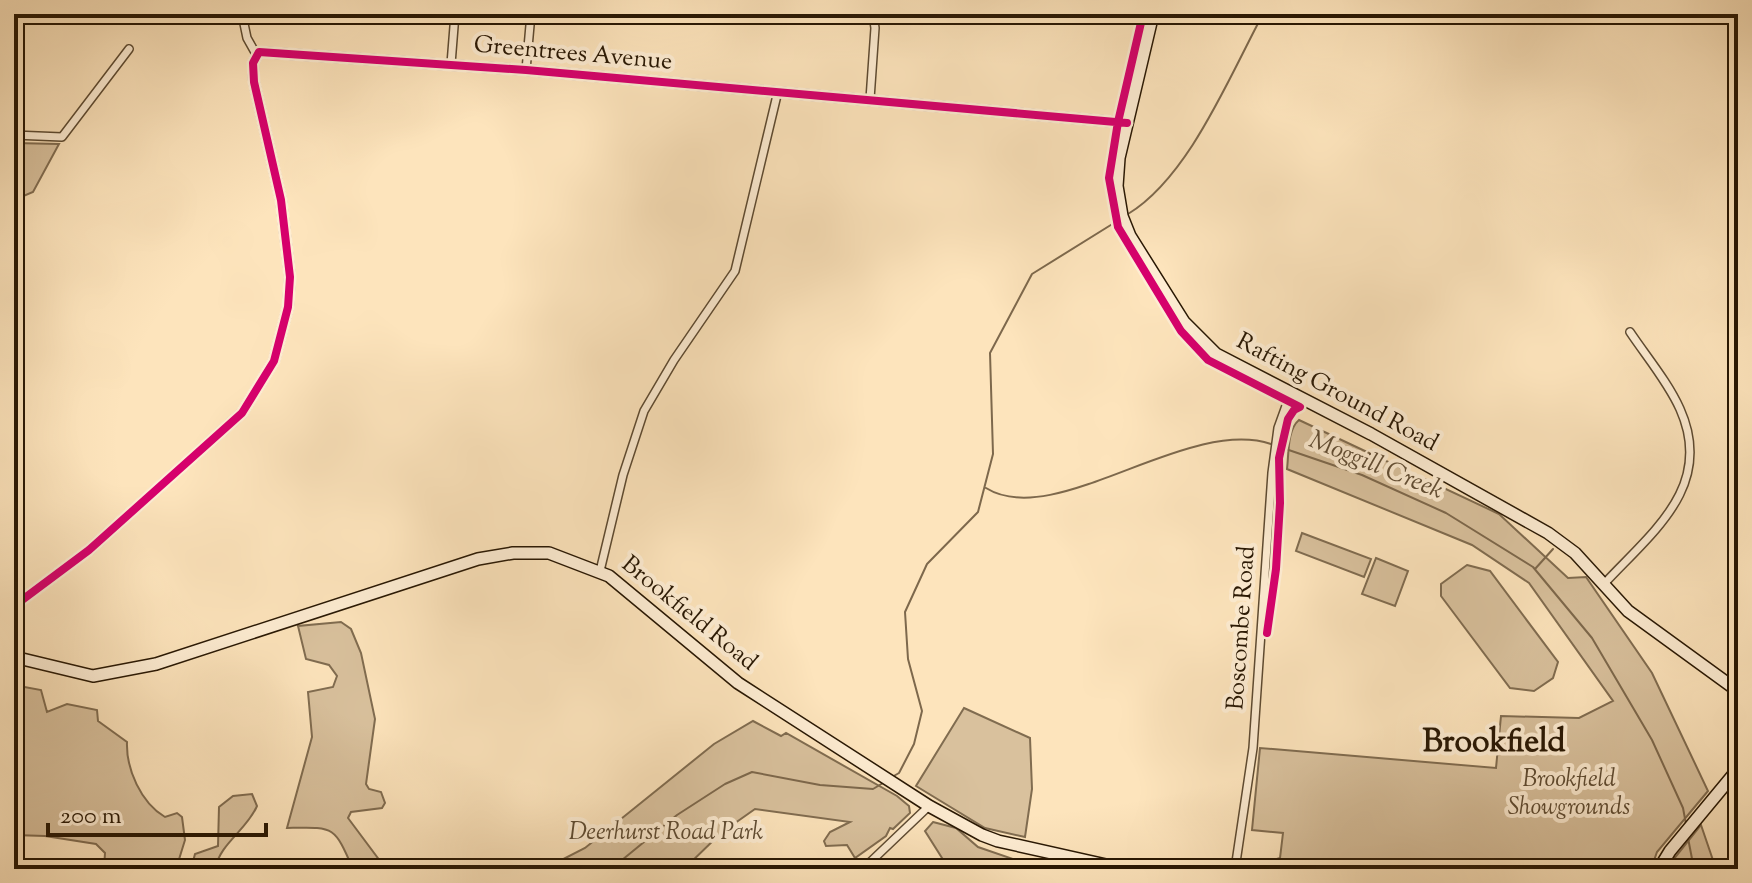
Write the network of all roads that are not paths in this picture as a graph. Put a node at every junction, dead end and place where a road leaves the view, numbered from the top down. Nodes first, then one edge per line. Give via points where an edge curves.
1 (242, 14) edge
2 (455, 14) edge
3 (531, 14) edge
4 (873, 14) edge
5 (1153, 14) edge
6 (129, 49) dead end
7 (256, 54) junction
8 (451, 64) junction
9 (526, 70) junction
10 (778, 91) junction
11 (870, 99) junction
12 (1127, 123) junction
13 (14, 135) edge
14 (1630, 332) dead end
15 (1291, 392) junction
16 (600, 571) junction
17 (1603, 585) junction
18 (14, 606) edge
19 (14, 657) edge
20 (1738, 691) edge
21 (1738, 769) edge
22 (929, 806) junction
23 (863, 869) edge
24 (1124, 869) edge
25 (1235, 869) edge
26 (1659, 869) edge

1 - 7 street
2 - 8 street
3 - 9 street
4 - 11 street
5 - 12 main road, Rafting Ground Road
6 - 13 street via 62,137
7 - 8 street, Greentrees Avenue
7 - 18 street via 254,82 281,200 290,277 274,361 242,413 89,550
8 - 9 street, Greentrees Avenue
9 - 10 street, Greentrees Avenue
10 - 11 street, Greentrees Avenue
10 - 16 street via 735,271 644,411
11 - 12 street, Greentrees Avenue
12 - 15 main road, Rafting Ground Road via 1118,194 1130,236 1200,339 1216,354
14 - 17 street via 1679,406 1689,435 1689,473 1672,510
15 - 17 main road, Rafting Ground Road via 1548,533 1575,553
15 - 25 street, Boscombe Road via 1274,457 1253,748
16 - 19 main road, Brookfield Road via 549,553 478,559 124,672 93,676
16 - 22 main road, Brookfield Road via 738,683
17 - 20 main road, Rafting Ground Road via 1640,621
21 - 26 main road
22 - 23 street
22 - 24 main road, Brookfield Road via 998,841

